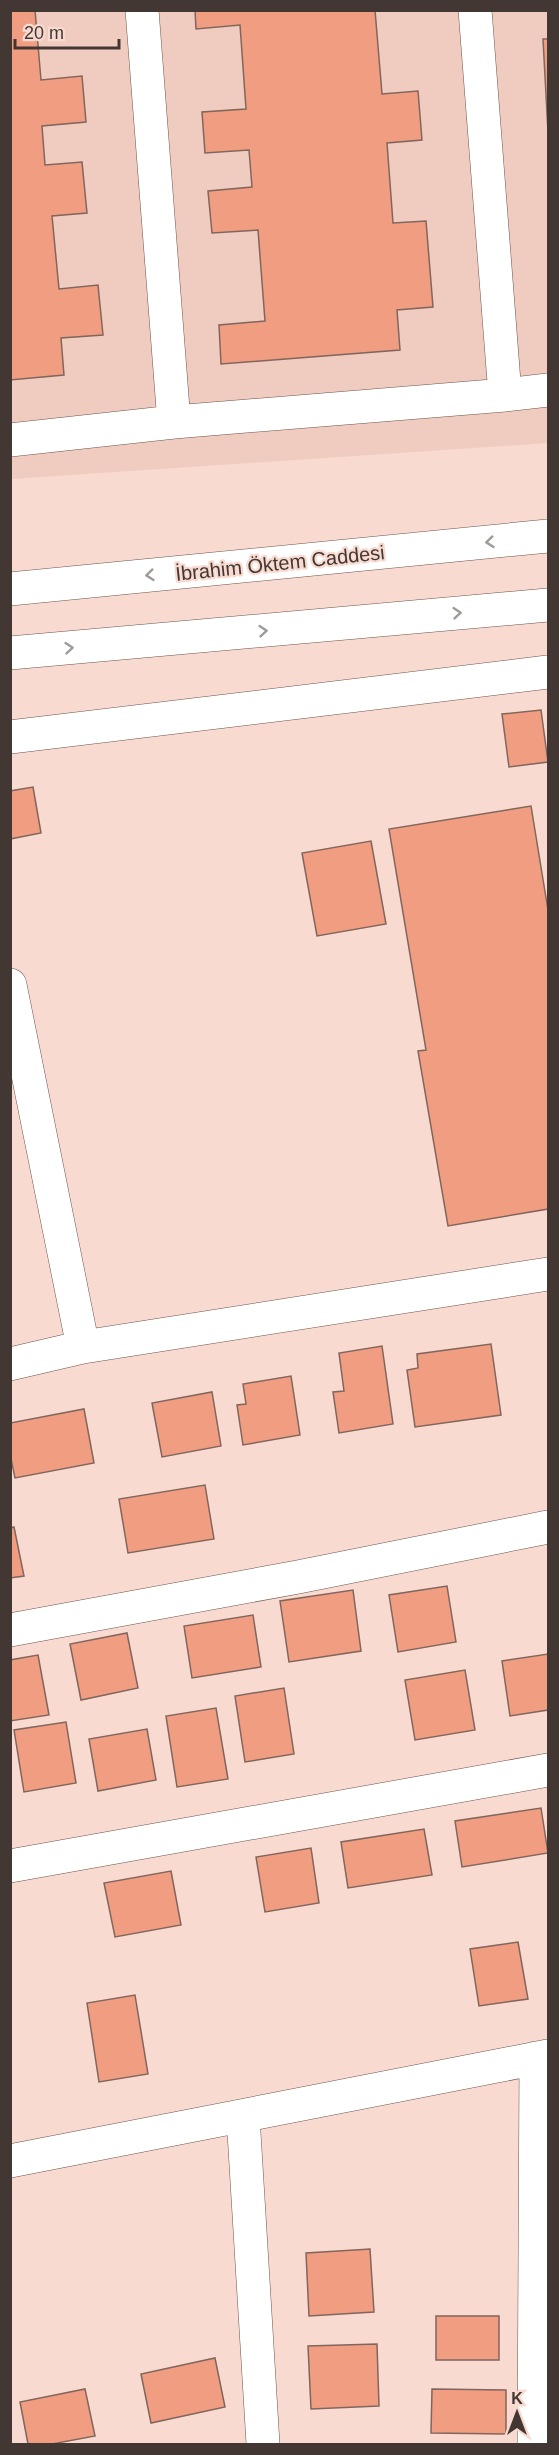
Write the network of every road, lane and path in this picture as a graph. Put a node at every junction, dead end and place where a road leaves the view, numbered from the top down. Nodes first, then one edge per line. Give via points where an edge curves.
1 (142, 10) edge
2 (475, 10) edge
3 (549, 390) edge
4 (505, 395) junction
5 (174, 422) junction
6 (10, 440) edge
7 (549, 536) edge
8 (10, 589) edge
9 (549, 605) edge
10 (10, 653) edge
11 (549, 672) edge
12 (10, 737) edge
13 (10, 985) edge
14 (14, 1027) edge
15 (549, 1275) edge
16 (83, 1347) junction
17 (10, 1364) edge
18 (549, 1527) edge
19 (10, 1630) edge
20 (549, 1770) edge
21 (10, 1866) edge
22 (542, 2057) edge
23 (243, 2116) junction
24 (10, 2161) edge
25 (263, 2445) edge
26 (534, 2445) edge

1 - 5 street
2 - 4 street
3 - 4 street
4 - 5 street
5 - 6 street
7 -> 8 street, İbrahim Öktem Caddesi
10 -> 9 street
11 - 12 street
13 - 14 street
14 - 16 street
15 - 16 street
16 - 17 street
18 - 19 street
20 - 21 street
22 - 23 street
22 - 26 street
23 - 24 street
23 - 25 street

